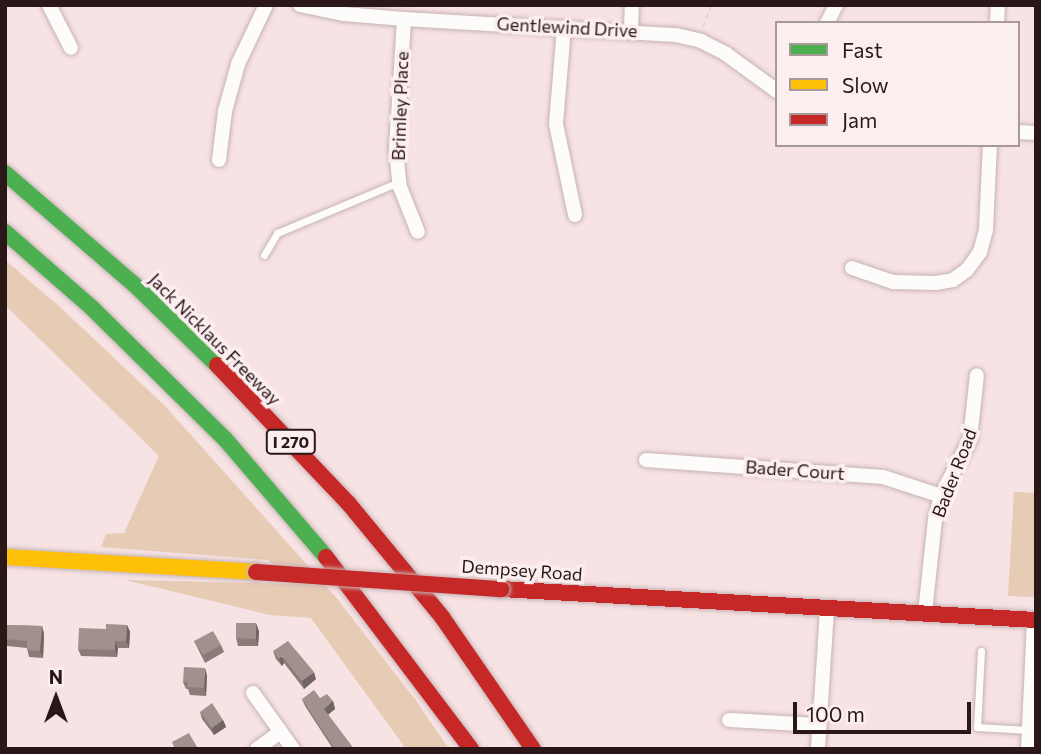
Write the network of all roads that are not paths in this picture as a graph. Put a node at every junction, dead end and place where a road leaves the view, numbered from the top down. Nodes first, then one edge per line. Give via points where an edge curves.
1 (49, 5) edge
2 (266, 5) edge
3 (300, 5) edge
4 (474, 5) edge
5 (632, 5) edge
6 (836, 5) edge
7 (404, 19) junction
8 (472, 21) junction
9 (828, 21) edge
10 (564, 28) junction
11 (631, 30) junction
12 (71, 48) dead end
13 (775, 90) edge
14 (990, 147) edge
15 (219, 160) dead end
16 (5, 173) edge
17 (400, 182) junction
18 (575, 215) dead end
19 (5, 232) edge
20 (418, 232) dead end
21 (264, 255) dead end
22 (852, 268) dead end
23 (977, 375) dead end
24 (646, 460) dead end
25 (942, 496) junction
26 (5, 557) edge
27 (827, 608) junction
28 (925, 613) junction
29 (1035, 620) edge
30 (981, 652) dead end
31 (253, 694) dead end
32 (729, 720) dead end
33 (819, 725) junction
34 (1029, 730) junction
35 (280, 732) junction
36 (257, 749) edge
37 (293, 749) edge
38 (471, 749) edge
39 (533, 749) edge
40 (818, 749) edge
41 (1028, 749) edge

1 - 12 street
2 - 15 street via 238,64 225,111
3 - 7 street, Gentlewind Drive
4 - 8 street
5 - 11 street
6 - 9 street
7 - 8 street, Gentlewind Drive
7 - 17 street, Brimley Place via 396,151
8 - 10 street, Gentlewind Drive
10 - 11 street, Gentlewind Drive
10 - 18 street via 556,124
11 - 13 street, Gentlewind Drive via 701,41
14 - 22 street via 986,229 980,252 967,270 953,280 936,283 893,282
16 - 39 main road, Jack Nicklaus Freeway / I 270 via 138,288 349,504 442,617
17 - 20 street, Brimley Place
17 - 21 lane via 276,233
19 - 38 main road, I 270 via 92,307 225,439 303,527
23 - 25 street, Bader Road via 970,439
24 - 25 street, Bader Court via 866,475 903,481
25 - 28 street, Bader Road via 930,547
26 - 27 main road, Dempsey Road, bridge
27 - 28 main road, Dempsey Road
27 - 33 street
28 - 29 main road, Dempsey Road
29 - 34 street
30 - 34 lane via 977,727
31 - 35 street
32 - 33 street
33 - 40 street
34 - 41 street
35 - 36 street
35 - 37 street

